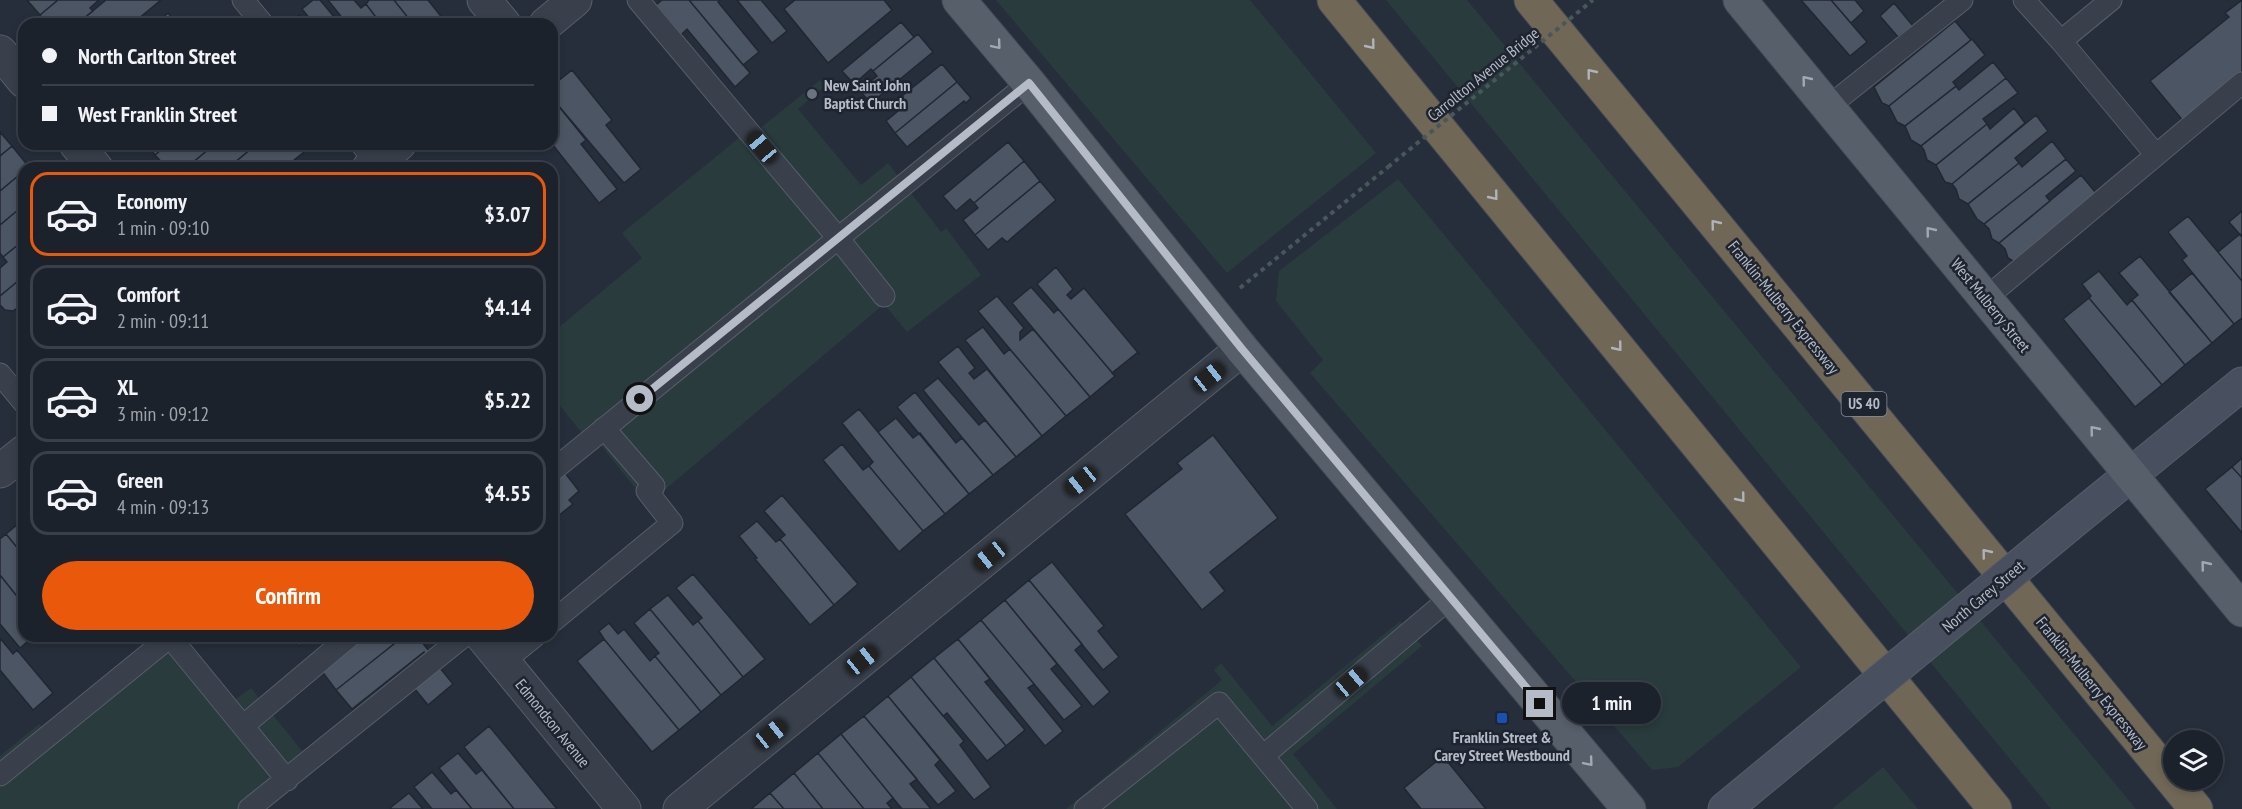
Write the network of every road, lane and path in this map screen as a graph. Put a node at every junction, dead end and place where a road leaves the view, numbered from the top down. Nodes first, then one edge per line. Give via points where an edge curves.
1 (243, 0) edge
2 (484, 0) edge
3 (575, 0) edge
4 (638, 0) edge
5 (959, 0) edge
6 (1334, 0) edge
7 (1531, 0) edge
8 (1593, 0) edge
9 (1740, 0) edge
10 (1962, 0) edge
11 (2024, 0) edge
12 (2111, 0) edge
13 (258, 18) edge
14 (499, 18) edge
15 (553, 18) edge
16 (2061, 41) junction
17 (0, 52) edge
18 (18, 74) edge
19 (1029, 83) junction
20 (2242, 83) edge
21 (1828, 107) junction
22 (81, 150) edge
23 (2156, 155) junction
24 (91, 162) edge
25 (838, 238) junction
26 (1231, 292) dead end
27 (884, 296) dead end
28 (1986, 298) junction
29 (1242, 349) junction
30 (0, 374) edge
31 (2242, 384) edge
32 (18, 396) edge
33 (604, 428) junction
34 (18, 457) edge
35 (558, 466) edge
36 (0, 471) edge
37 (2131, 475) junction
38 (1450, 598) junction
39 (2242, 610) edge
40 (558, 617) edge
41 (163, 642) edge
42 (175, 642) edge
43 (343, 642) edge
44 (457, 642) edge
45 (487, 642) edge
46 (528, 642) edge
47 (503, 662) junction
48 (243, 726) junction
49 (1263, 756) junction
50 (0, 775) edge
51 (287, 780) junction
52 (249, 809) edge
53 (624, 809) edge
54 (680, 809) edge
55 (1085, 809) edge
56 (1307, 809) edge
57 (1629, 809) edge
58 (1725, 809) edge
59 (1995, 809) edge
60 (2196, 809) edge

1 - 13 lane
2 - 14 street
3 - 15 street
4 - 25 lane
5 -> 19 main road
6 -> 59 highway
60 -> 7 highway, Franklin-Mulberry Expressway / US 40
8 - 26 path, Carrollton Avenue Bridge, bridge via 1241,288
21 -> 9 main road, West Mulberry Street
10 - 21 lane
11 - 16 lane
12 - 16 lane
16 - 23 lane
17 - 18 street
19 - 25 lane
19 - 29 main road
20 - 23 lane
28 -> 21 main road, West Mulberry Street
22 - 24 street
23 - 28 lane
25 - 27 lane
25 - 33 lane
37 -> 28 main road, West Mulberry Street
29 - 38 main road
29 - 54 street
30 - 32 lane
31 - 37 main road, North Carey Street
33 - 35 lane
33 - 40 lane via 654,486 647,491 672,523
34 - 36 street
39 -> 37 main road, West Mulberry Street
37 - 58 main road, North Carey Street, bridge
38 - 49 lane
38 -> 57 main road
41 - 50 lane
42 - 48 lane
43 - 48 lane
44 - 51 lane
45 - 47 street, Edmondson Avenue
46 - 47 lane
47 - 53 street, Edmondson Avenue
48 - 51 lane
49 - 55 lane via 1219,703
49 - 56 lane
51 - 52 lane

